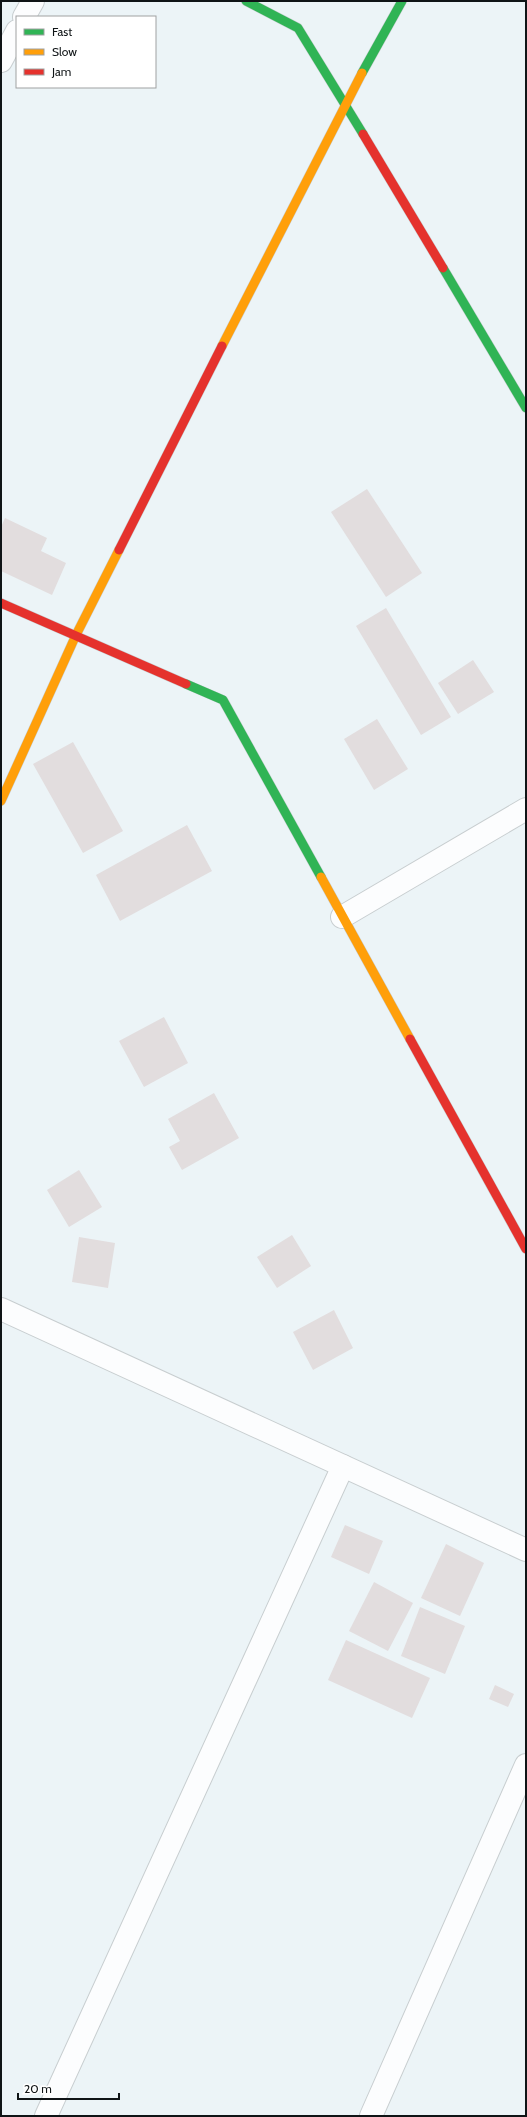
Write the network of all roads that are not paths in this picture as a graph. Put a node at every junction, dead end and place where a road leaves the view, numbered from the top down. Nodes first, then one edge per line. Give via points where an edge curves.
1 (33, 1) edge
2 (246, 1) edge
3 (402, 1) edge
4 (25, 16) edge
5 (16, 33) edge
6 (1, 61) edge
7 (345, 103) junction
8 (526, 408) edge
9 (1, 603) edge
10 (76, 635) junction
11 (1, 801) edge
12 (526, 809) edge
13 (342, 917) junction
14 (526, 1249) edge
15 (1, 1309) edge
16 (342, 1466) junction
17 (526, 1550) edge
18 (526, 1765) edge
19 (46, 2116) edge
20 (371, 2116) edge

1 - 4 street
2 - 7 street via 298,28
3 - 7 street
5 - 6 street
7 - 8 street
7 - 10 street
9 - 10 street
10 - 11 street
10 - 13 street via 223,700
12 - 13 street
13 - 14 street
15 - 16 street
16 - 17 street
16 - 19 street
18 - 20 street

